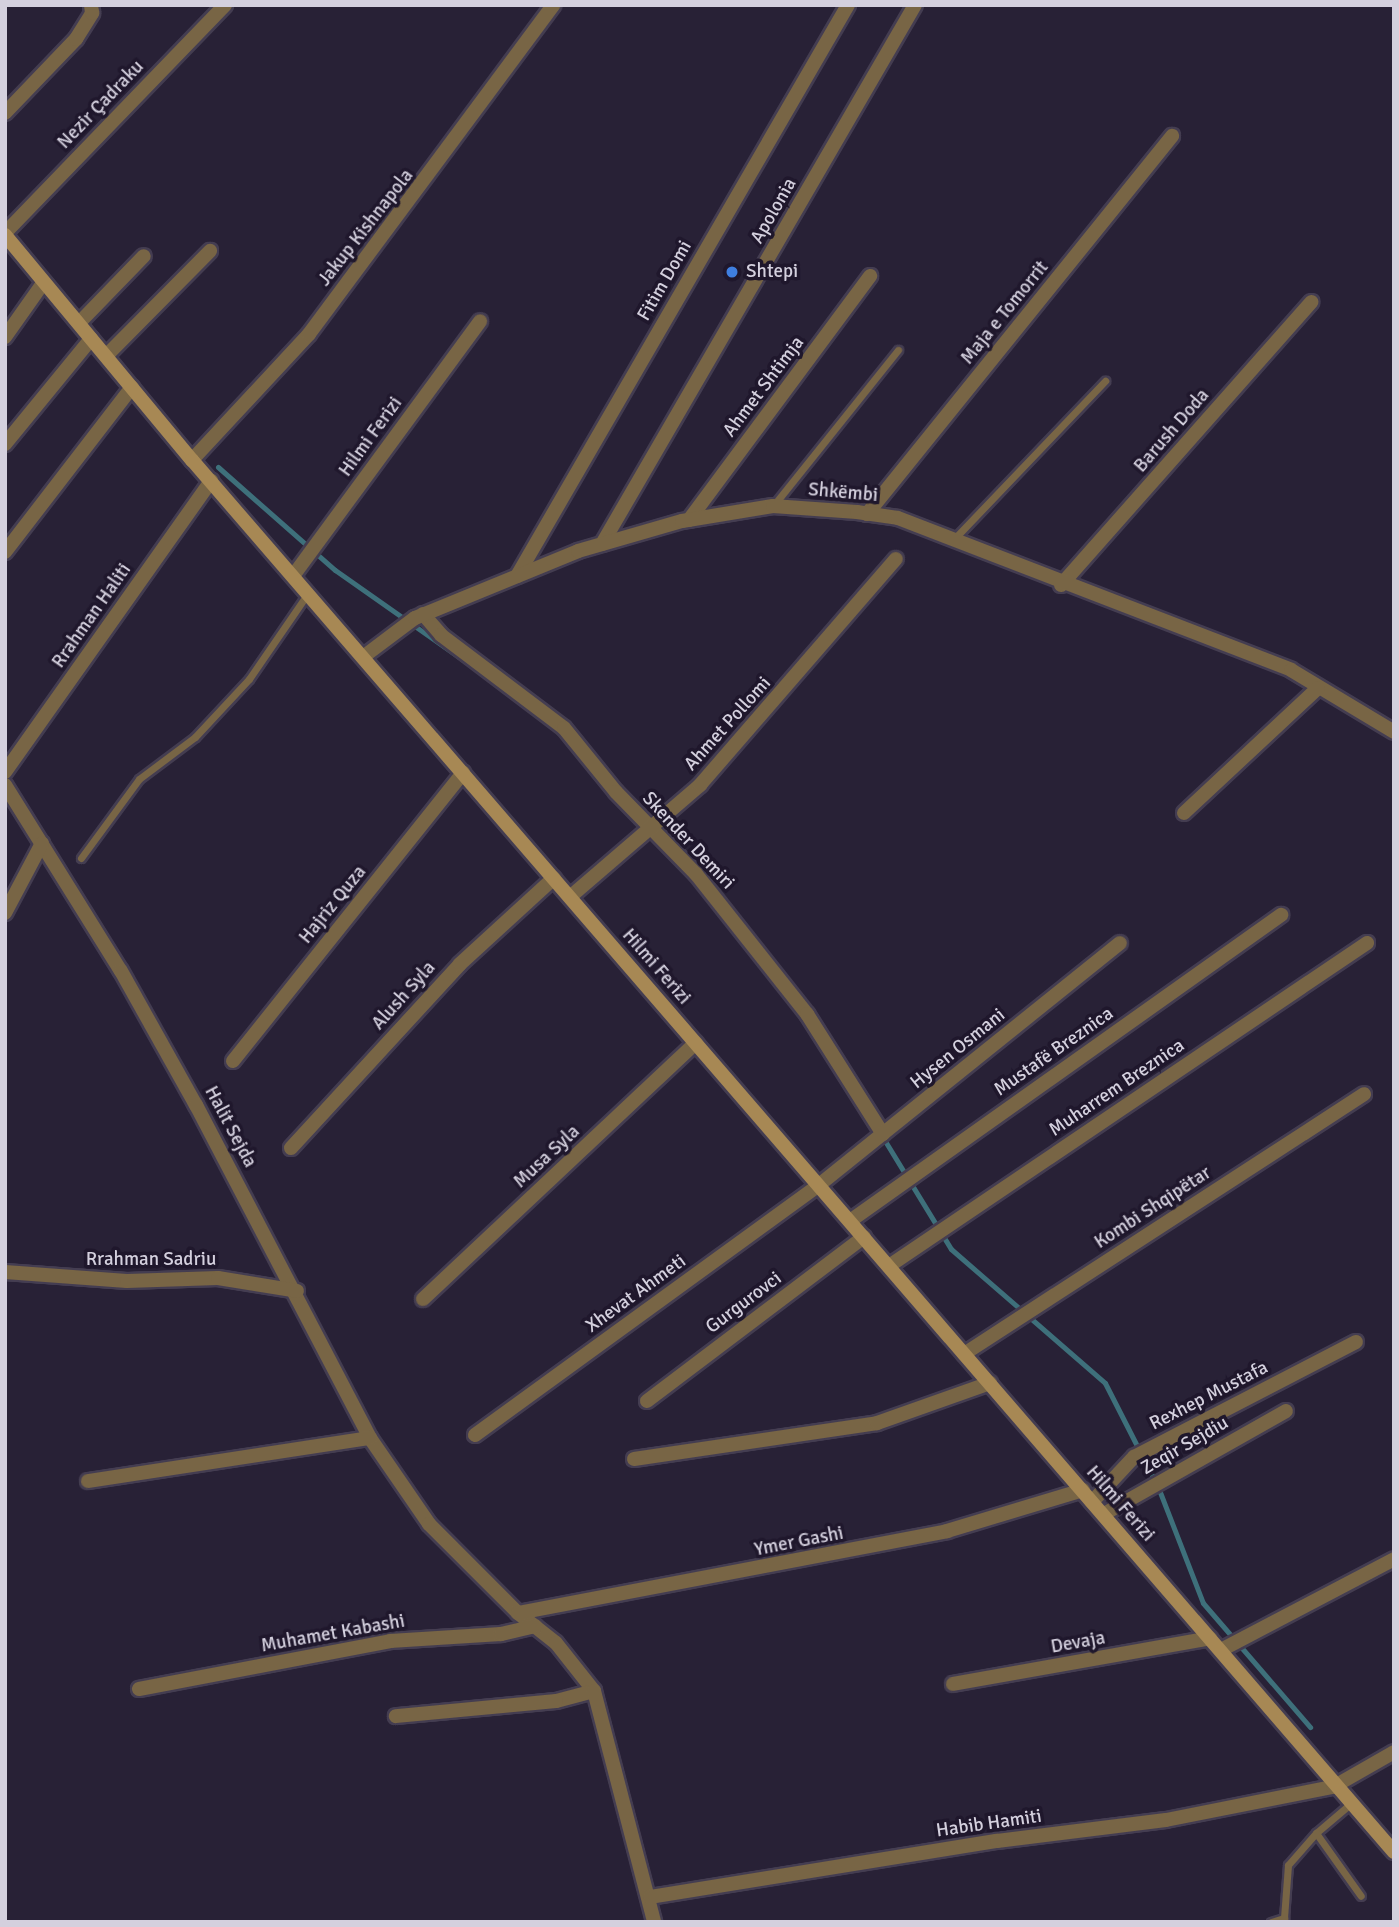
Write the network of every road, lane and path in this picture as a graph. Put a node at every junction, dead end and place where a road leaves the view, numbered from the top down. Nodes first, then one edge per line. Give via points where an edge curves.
1 (91, 5) edge
2 (225, 5) edge
3 (553, 5) edge
4 (848, 5) edge
5 (915, 5) edge
6 (5, 114) edge
7 (1172, 136) dead end
8 (5, 234) edge
9 (210, 251) dead end
10 (144, 256) dead end
11 (870, 276) dead end
12 (44, 282) junction
13 (1311, 302) dead end
14 (480, 321) dead end
15 (79, 323) junction
16 (5, 337) edge
17 (91, 339) junction
18 (898, 351) dead end
19 (106, 356) junction
20 (1105, 381) dead end
21 (132, 387) junction
22 (5, 444) edge
23 (192, 460) junction
24 (211, 481) junction
25 (773, 506) junction
26 (867, 514) junction
27 (689, 520) junction
28 (951, 542) junction
29 (602, 544) junction
30 (5, 552) edge
31 (896, 559) dead end
32 (293, 576) junction
33 (517, 576) junction
34 (1062, 585) junction
35 (308, 593) junction
36 (419, 616) junction
37 (363, 657) junction
38 (1318, 688) junction
39 (1394, 732) edge
40 (5, 772) edge
41 (463, 772) junction
42 (5, 785) edge
43 (1184, 813) dead end
44 (647, 833) junction
45 (42, 843) junction
46 (81, 858) dead end
47 (554, 878) junction
48 (570, 897) junction
49 (5, 913) edge
50 (1281, 915) dead end
51 (1120, 943) dead end
52 (1367, 943) dead end
53 (696, 1043) junction
54 (233, 1061) dead end
55 (1364, 1094) dead end
56 (879, 1137) junction
57 (291, 1148) dead end
58 (819, 1185) junction
59 (850, 1221) junction
60 (864, 1237) junction
61 (889, 1266) junction
62 (5, 1272) edge
63 (297, 1291) junction
64 (423, 1299) dead end
65 (1356, 1342) dead end
66 (964, 1354) junction
67 (990, 1383) junction
68 (647, 1401) dead end
69 (1286, 1411) dead end
70 (475, 1435) dead end
71 (370, 1438) junction
72 (634, 1459) dead end
73 (88, 1481) dead end
74 (1088, 1496) junction
75 (1104, 1514) junction
76 (1394, 1559) edge
77 (518, 1613) junction
78 (535, 1626) junction
79 (1210, 1638) junction
80 (1223, 1649) junction
81 (953, 1684) dead end
82 (139, 1689) dead end
83 (594, 1691) junction
84 (396, 1716) dead end
85 (1394, 1752) edge
86 (1333, 1787) junction
87 (1349, 1805) junction
88 (1316, 1833) junction
89 (1394, 1852) edge
90 (1361, 1896) dead end
91 (650, 1897) junction
92 (654, 1922) edge
93 (1271, 1922) edge

1 - 6 street via 92,13 76,39
2 - 8 street, Nezir Çadraku
3 - 23 street, Jakup Kishnapola via 309,334
4 - 33 street, Fitim Domi
5 - 29 street, Apolonia
7 - 26 street, Maja e Tomorrit
8 - 12 street, Hilmi Ferizi
9 - 19 street
10 - 15 street
11 - 27 street, Ahmet Shtimja
12 - 15 street, Hilmi Ferizi
12 - 16 street
13 - 34 street, Barush Doda
14 - 32 street, Hilmi Ferizi
15 - 17 street, Hilmi Ferizi
17 - 19 street, Hilmi Ferizi
17 - 22 street
18 - 25 lane
19 - 21 street, Hilmi Ferizi
20 - 28 lane
21 - 23 street, Hilmi Ferizi
21 - 30 street
23 - 24 street, Hilmi Ferizi
24 - 32 street, Hilmi Ferizi
24 - 40 street, Rrahman Haliti
25 - 26 street, Shkëmbi
25 - 27 street, Shkëmbi
26 - 28 street, Shkëmbi via 898,518
27 - 29 street, Shkëmbi
28 - 34 street, Shkëmbi
29 - 33 street, Shkëmbi
31 - 44 street, Ahmet Pollomi via 752,729
32 - 35 street, Hilmi Ferizi
33 - 36 street, Shkëmbi
34 - 38 street, Shkëmbi via 1279,665
35 - 37 street, Hilmi Ferizi
35 - 46 lane via 249,679 195,737 139,779
36 - 37 street, Shkëmbi
36 - 44 street, Skender Demiri via 564,728
37 - 41 street, Hilmi Ferizi
38 - 39 street, Shkëmbi
38 - 43 street
41 - 47 street, Hilmi Ferizi
41 - 54 street, Hajriz Quza
42 - 45 street, Halit Sejda
44 - 48 street, Ahmet Pollomi
44 - 56 street, Skender Demiri via 696,874 757,945
45 - 49 street
45 - 63 street, Halit Sejda via 121,971
47 - 48 street, Hilmi Ferizi
47 - 57 street, Alush Syla via 460,964
48 - 53 street, Hilmi Ferizi
50 - 59 street, Mustafë Breznica
51 - 56 street, Hysen Osmani
52 - 61 street, Muharrem Breznica
53 - 58 street, Hilmi Ferizi
53 - 64 street, Musa Syla
55 - 66 street, Kombi Shqipëtar
56 - 58 street, Hysen Osmani
58 - 59 street, Hilmi Ferizi
58 - 70 street, Xhevat Ahmeti
59 - 60 street, Hilmi Ferizi
60 - 61 street, Hilmi Ferizi
60 - 68 street, Gurgurovci
61 - 66 street, Hilmi Ferizi
62 - 63 street, Rrahman Sadriu via 115,1281 218,1278
63 - 71 street, Halit Sejda
65 - 74 street, Rexhep Mustafa via 1134,1457
66 - 67 street, Hilmi Ferizi
67 - 72 street via 877,1423
67 - 74 street, Hilmi Ferizi
69 - 75 street, Zeqir Sejdiu
71 - 73 street
71 - 77 street, Halit Sejda via 429,1524
74 - 75 street, Hilmi Ferizi
74 - 77 street, Ymer Gashi via 947,1531
75 - 79 street, Hilmi Ferizi
76 - 80 street
77 - 78 street
78 - 82 street, Muhamet Kabashi via 501,1634 390,1641
78 - 83 street via 579,1667
79 - 80 street, Hilmi Ferizi
79 - 81 street, Devaja
80 - 86 street, Hilmi Ferizi
83 - 84 street via 556,1701
83 - 91 street
85 - 86 street
86 - 87 street, Hilmi Ferizi
86 - 91 street, Habib Hamiti via 1166,1820 997,1841
87 - 88 lane
87 - 89 street, Hilmi Ferizi
88 - 90 lane
88 - 93 lane via 1288,1865 1284,1918
91 - 92 street

